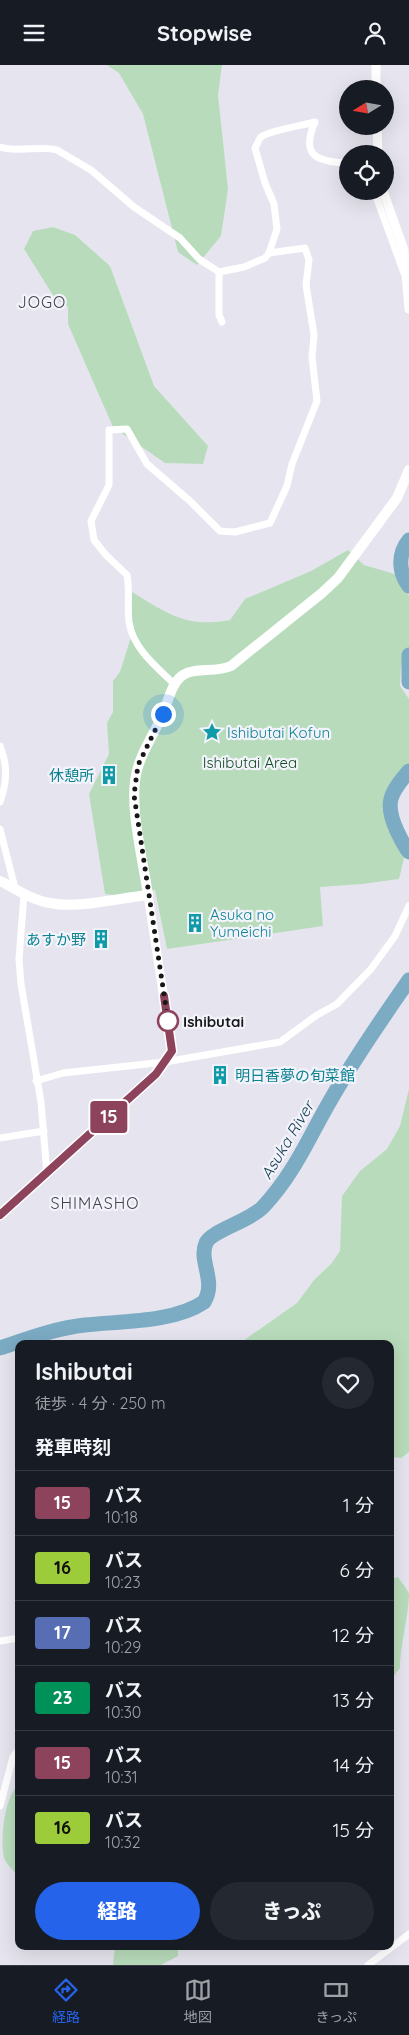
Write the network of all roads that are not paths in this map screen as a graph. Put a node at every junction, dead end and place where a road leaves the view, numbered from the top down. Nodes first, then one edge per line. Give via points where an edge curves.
1 (376, 65) edge
2 (376, 80) edge
3 (0, 147) edge
4 (339, 163) edge
5 (377, 200) edge
6 (387, 200) edge
7 (407, 248) edge
8 (269, 253) junction
9 (219, 272) junction
10 (408, 282) edge
11 (409, 309) edge
12 (222, 322) dead end
13 (409, 470) edge
14 (175, 685) junction
15 (0, 746) edge
16 (0, 802) edge
17 (0, 829) edge
18 (0, 881) edge
19 (15, 888) junction
20 (24, 894) junction
21 (148, 895) junction
22 (409, 907) edge
23 (165, 1062) junction
24 (36, 1081) junction
25 (44, 1131) junction
26 (0, 1138) edge
27 (47, 1174) junction
28 (0, 1214) edge
29 (15, 1755) edge
30 (0, 1806) edge
31 (409, 1934) edge
32 (394, 1945) edge
33 (388, 1950) edge
34 (368, 1965) edge

1 - 2 main road
3 - 9 street via 28,151 51,148 66,155 91,170
4 - 8 street via 325,162 314,155 310,148 315,122 273,131 261,137 256,148 278,223
5 - 10 street
6 - 7 main road
7 - 10 main road
8 - 9 street via 254,264
8 - 14 street via 295,248 305,248 308,252 306,285 314,335 312,357 317,401 292,463 287,486 270,523 236,532 220,531 147,465 127,429 110,430 109,485 91,521 94,540 127,575 129,624 136,642
9 - 12 street via 219,315
10 - 11 main road
13 - 14 main road via 396,498 342,573 322,593 235,663 216,671 190,672
14 - 21 main road via 140,760 135,779 135,803
15 - 16 street via 7,779
17 - 19 street
18 - 19 main road
19 - 20 main road
20 - 21 main road via 50,903
20 - 24 street via 20,967
21 - 23 main road via 172,1051
22 - 23 street via 395,936 371,969 337,1004 285,1040
23 - 24 street via 63,1073
23 - 27 main road via 156,1074
24 - 25 street
25 - 26 street
25 - 27 street
27 - 28 main road
29 - 30 street
31 - 32 street
33 - 34 street

